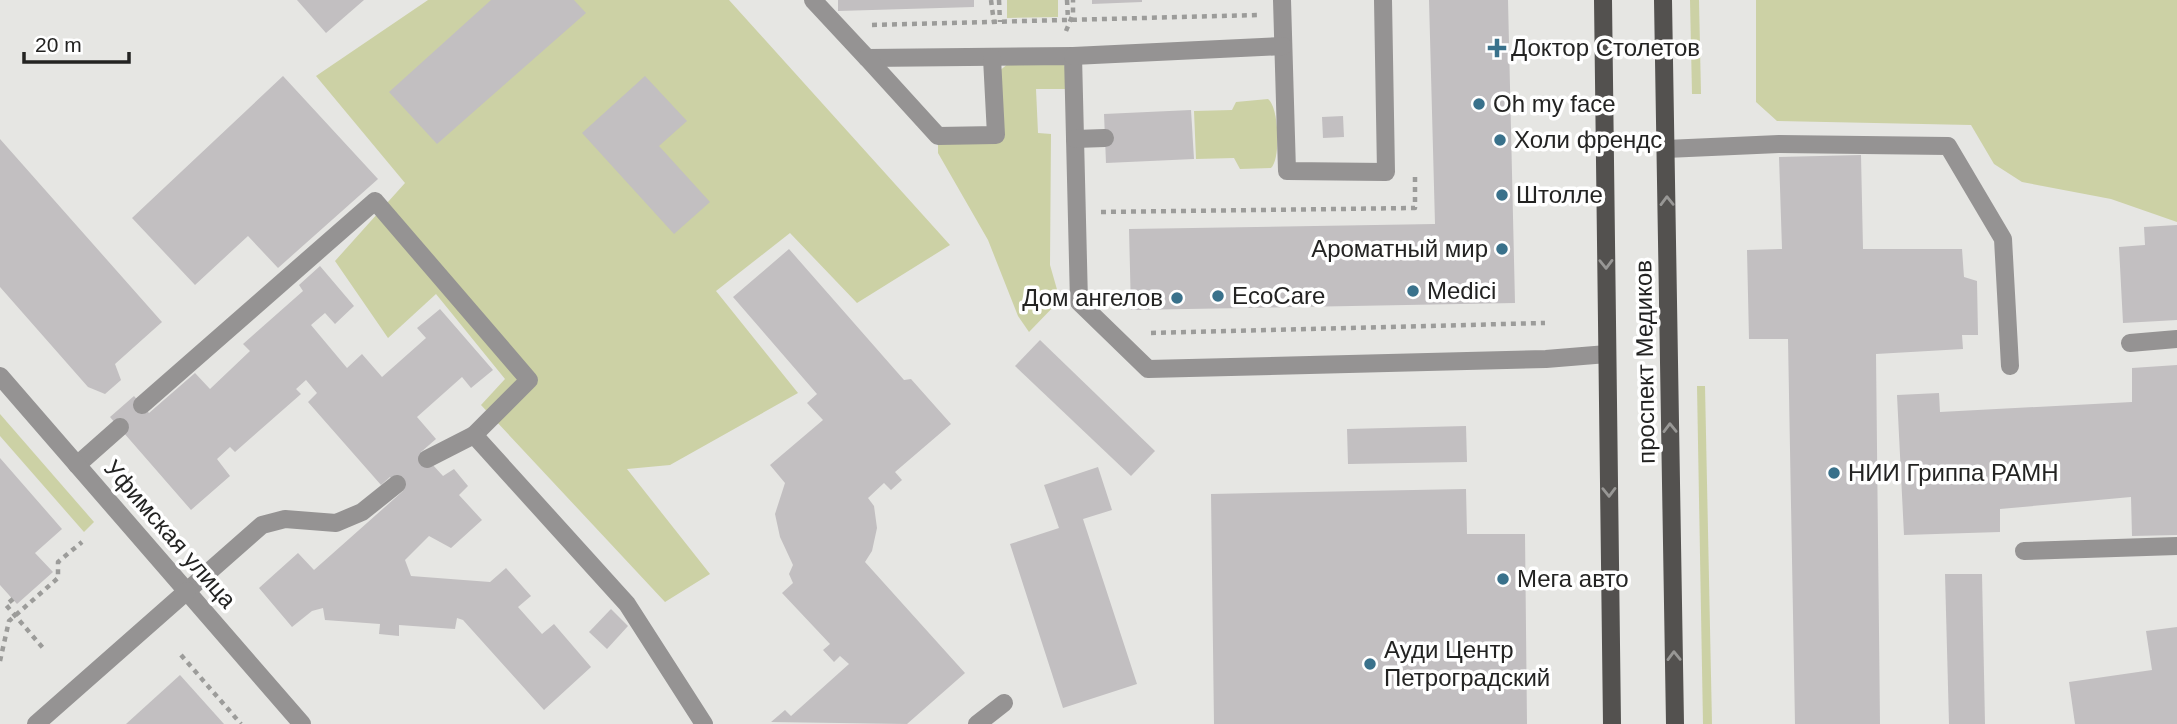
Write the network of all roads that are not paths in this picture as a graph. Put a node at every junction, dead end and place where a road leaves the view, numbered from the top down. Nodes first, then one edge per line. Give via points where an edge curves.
1 (813, 0) edge
2 (1282, 0) edge
3 (1383, 0) edge
4 (1603, 0) edge
5 (1663, 0) edge
6 (1283, 46) junction
7 (1073, 56) junction
8 (867, 58) junction
9 (992, 58) junction
10 (1105, 138) dead end
11 (1075, 139) junction
12 (1666, 149) junction
13 (2177, 339) edge
14 (2130, 342) dead end
15 (1607, 354) junction
16 (2010, 366) dead end
17 (0, 376) edge
18 (142, 405) dead end
19 (120, 427) dead end
20 (474, 435) junction
21 (427, 459) dead end
22 (77, 465) junction
23 (397, 484) dead end
24 (2177, 546) edge
25 (2024, 551) dead end
26 (187, 591) junction
27 (1004, 703) dead end
28 (44, 722) edge
29 (302, 724) edge
30 (704, 724) edge
31 (977, 724) edge
32 (1612, 724) edge
33 (1675, 724) edge

1 - 8 street
2 - 6 street
3 - 6 street via 1387,172 1287,171
4 -> 15 main road, проспект Медиков
5 - 12 main road, проспект Медиков
6 - 7 street
7 - 9 street
7 - 11 street
8 - 9 street
8 - 9 street via 938,136 996,135
10 - 11 street
11 - 15 street via 1079,302 1148,369
12 - 16 street via 1779,144 1948,146 2003,239
33 -> 12 main road, проспект Медиков
13 - 14 street
15 -> 32 main road, проспект Медиков
17 - 22 street, Уфимская улица
18 - 20 street via 375,201 529,380
19 - 22 street
20 - 21 street
20 - 30 street via 626,604
22 - 26 street, Уфимская улица
23 - 26 street via 362,512 335,523 285,519 262,526
24 - 25 street
26 - 28 street
26 - 29 street, Уфимская улица
27 - 31 street

